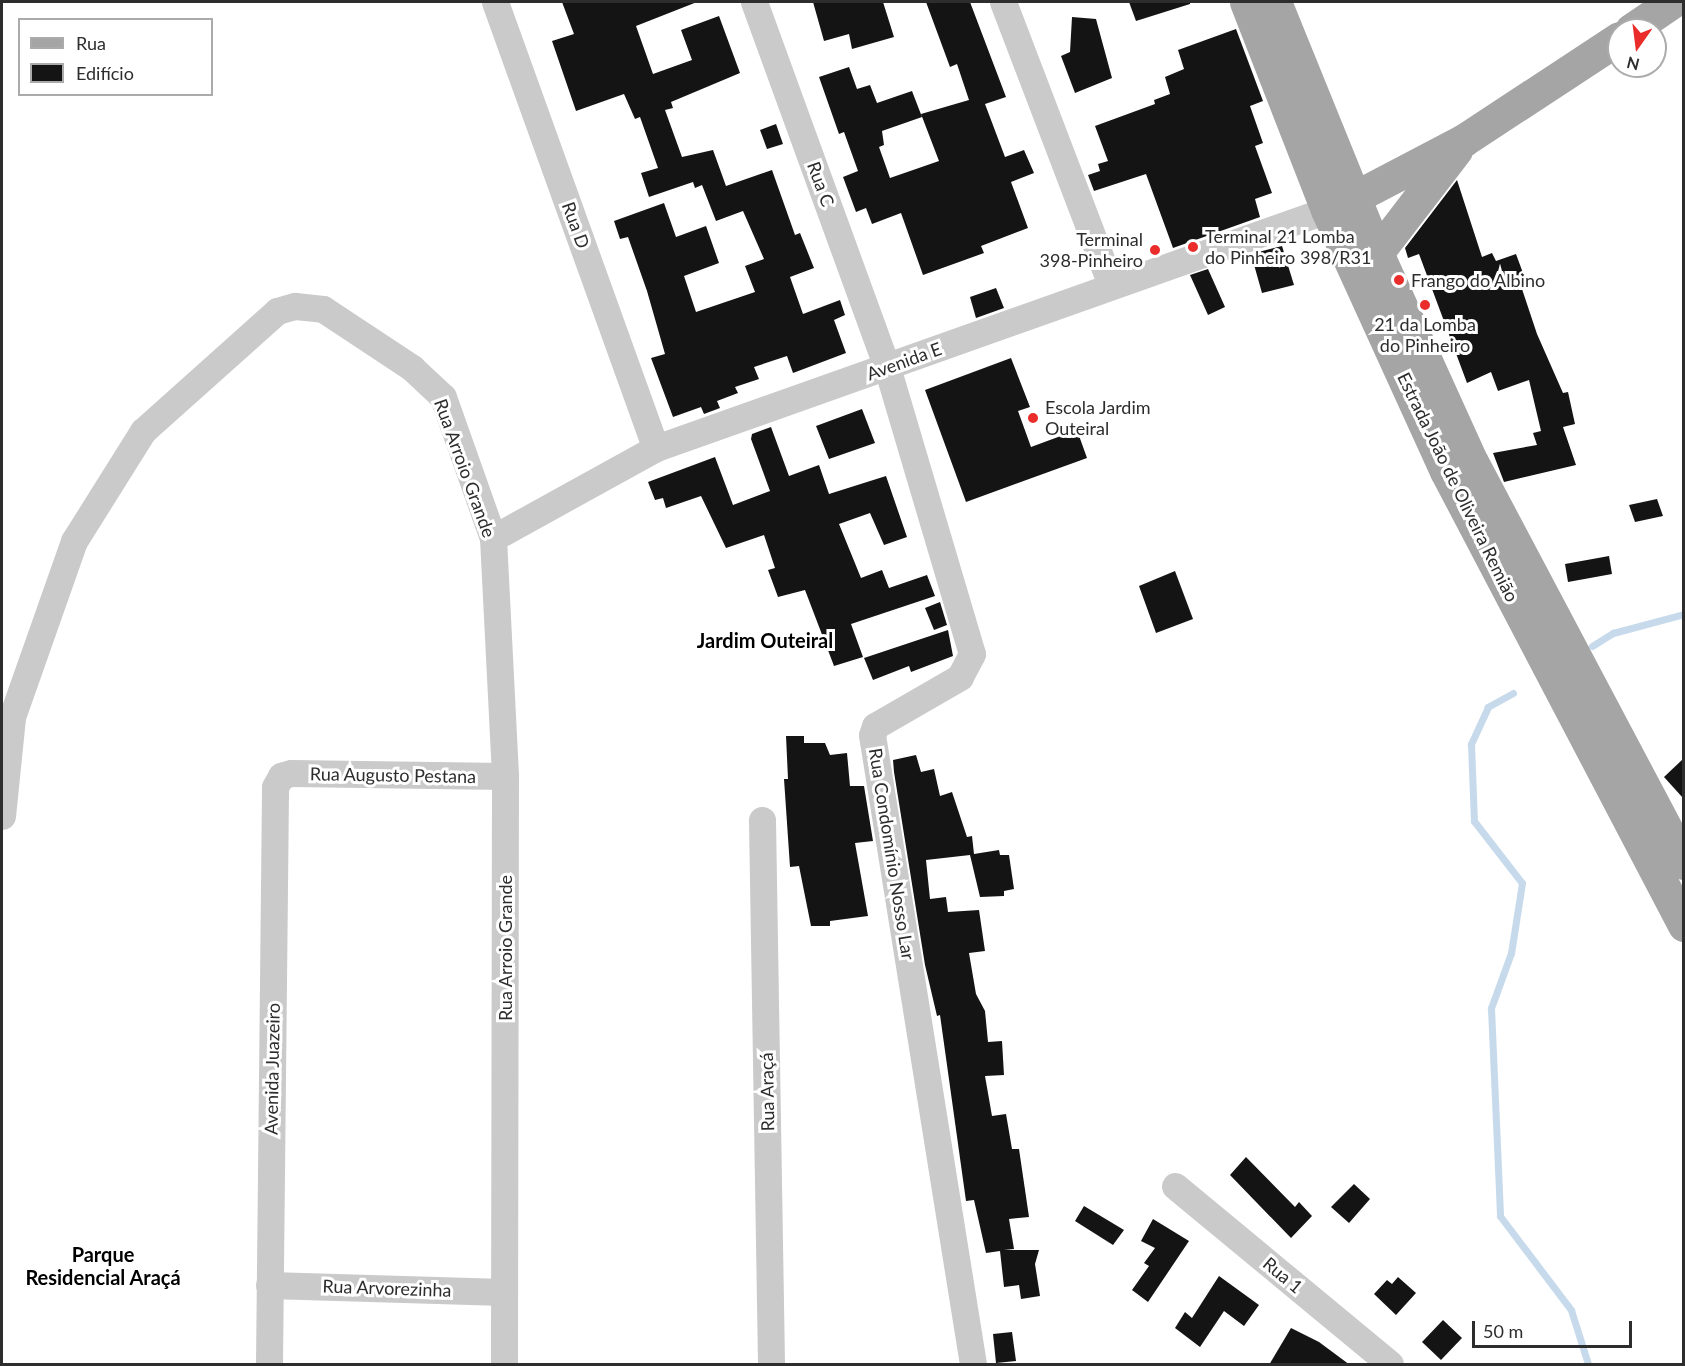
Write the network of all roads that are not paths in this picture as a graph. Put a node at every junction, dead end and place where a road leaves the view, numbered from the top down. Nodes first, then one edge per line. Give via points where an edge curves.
1 (495, 2) edge
2 (754, 2) edge
3 (1003, 2) edge
4 (1246, 2) edge
5 (1275, 2) edge
6 (1672, 2) edge
7 (1649, 18) edge
8 (1607, 46) edge
9 (1464, 140) junction
10 (1357, 197) junction
11 (1327, 210) junction
12 (1377, 253) junction
13 (1111, 285) junction
14 (887, 367) junction
15 (656, 448) junction
16 (493, 538) junction
17 (281, 776) joint
18 (505, 776) junction
19 (2, 816) edge
20 (762, 820) dead end
21 (1683, 863) edge
22 (1683, 926) edge
23 (1175, 1186) dead end
24 (269, 1285) junction
25 (504, 1292) junction
26 (269, 1365) edge
27 (504, 1365) edge
28 (771, 1365) edge
29 (973, 1365) edge
30 (1390, 1365) edge

1 - 15 street, Rua D
2 - 14 street, Rua C
3 - 13 street
4 - 11 main road, Estrada João de Oliveira Remião
5 - 10 main road, Estrada João de Oliveira Remião
6 - 7 main road
8 - 9 main road
9 - 10 main road
9 - 12 main road
10 - 11 main road
10 - 12 main road, Estrada João de Oliveira Remião
11 - 12 main road via 1354,250
11 - 13 street, Avenida E
11 - 22 main road, Estrada João de Oliveira Remião via 1446,471
12 - 21 main road, Estrada João de Oliveira Remião via 1472,462
13 - 14 street, Avenida E
14 - 15 street, Avenida E
14 - 29 street, Rua Condomínio Nosso Lar via 972,654 960,676 875,726 872,735
15 - 16 street, Avenida E
16 - 18 street, Rua Arroio Grande
16 - 19 street, Rua Arroio Grande via 443,397 412,368 323,309 295,306 277,311 143,431 74,541 12,717
17 - 18 street, Rua Augusto Pestana
17 - 24 street, Avenida Juazeiro via 275,787
18 - 25 street, Rua Arroio Grande
20 - 28 street, Rua Araçá
23 - 30 street, Rua 1
24 - 25 street, Rua Arvorezinha
24 - 26 street, Avenida Juazeiro
25 - 27 street, Rua Arroio Grande

